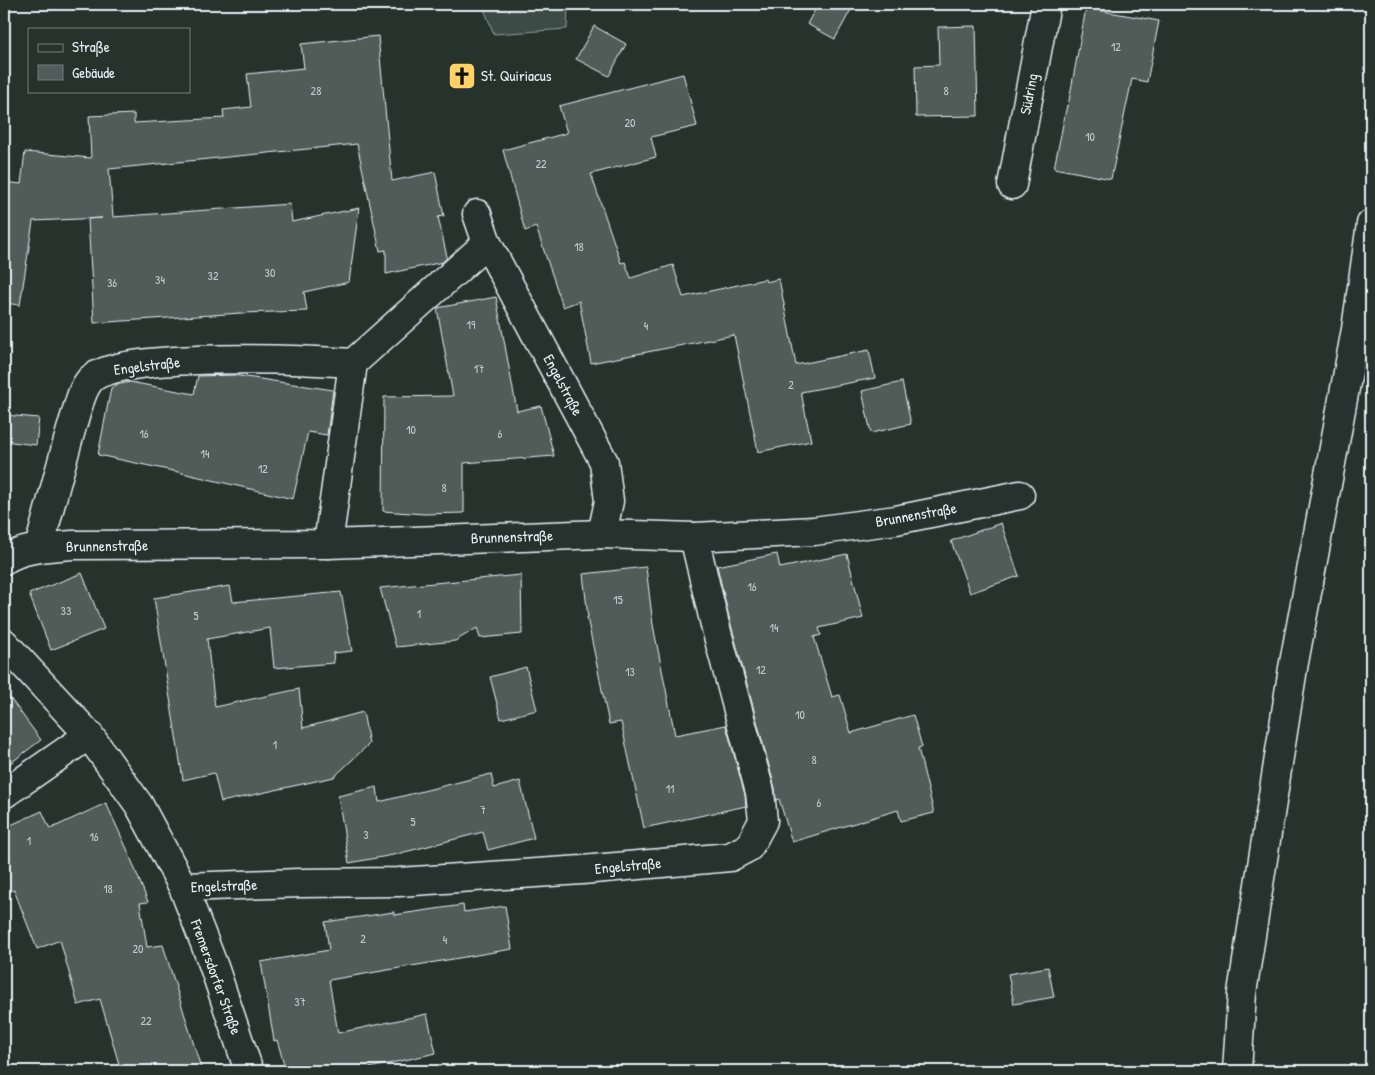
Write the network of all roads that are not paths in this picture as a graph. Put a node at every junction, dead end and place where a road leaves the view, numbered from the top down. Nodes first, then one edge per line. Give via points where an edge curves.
1 (1046, 4) edge
2 (1012, 185) dead end
3 (477, 214) dead end
4 (1371, 224) edge
5 (488, 243) junction
6 (353, 363) junction
7 (1020, 495) dead end
8 (602, 534) junction
9 (694, 537) junction
10 (328, 544) junction
11 (39, 548) junction
12 (4, 560) edge
13 (4, 643) edge
14 (89, 735) junction
15 (4, 794) edge
16 (183, 887) junction
17 (249, 1071) edge
18 (1237, 1071) edge

1 - 2 street, Südring
3 - 5 street, Engelstraße
4 - 18 street via 1356,329 1293,668 1242,993
5 - 6 street
5 - 8 street, Engelstraße via 604,462 609,501
6 - 10 street
6 - 11 street, Engelstraße via 207,359 108,370 90,379 64,453
7 - 9 street, Brunnenstraße via 896,520 814,531
8 - 9 street, Brunnenstraße
8 - 10 street, Brunnenstraße
9 - 16 street, Engelstraße via 760,792 763,820 749,846 730,857 582,870 400,882
10 - 11 street, Brunnenstraße
11 - 12 street, Brunnenstraße
13 - 14 street, Fremersdorfer Straße
14 - 15 street
14 - 16 street, Fremersdorfer Straße via 139,804
16 - 17 street, Fremersdorfer Straße

